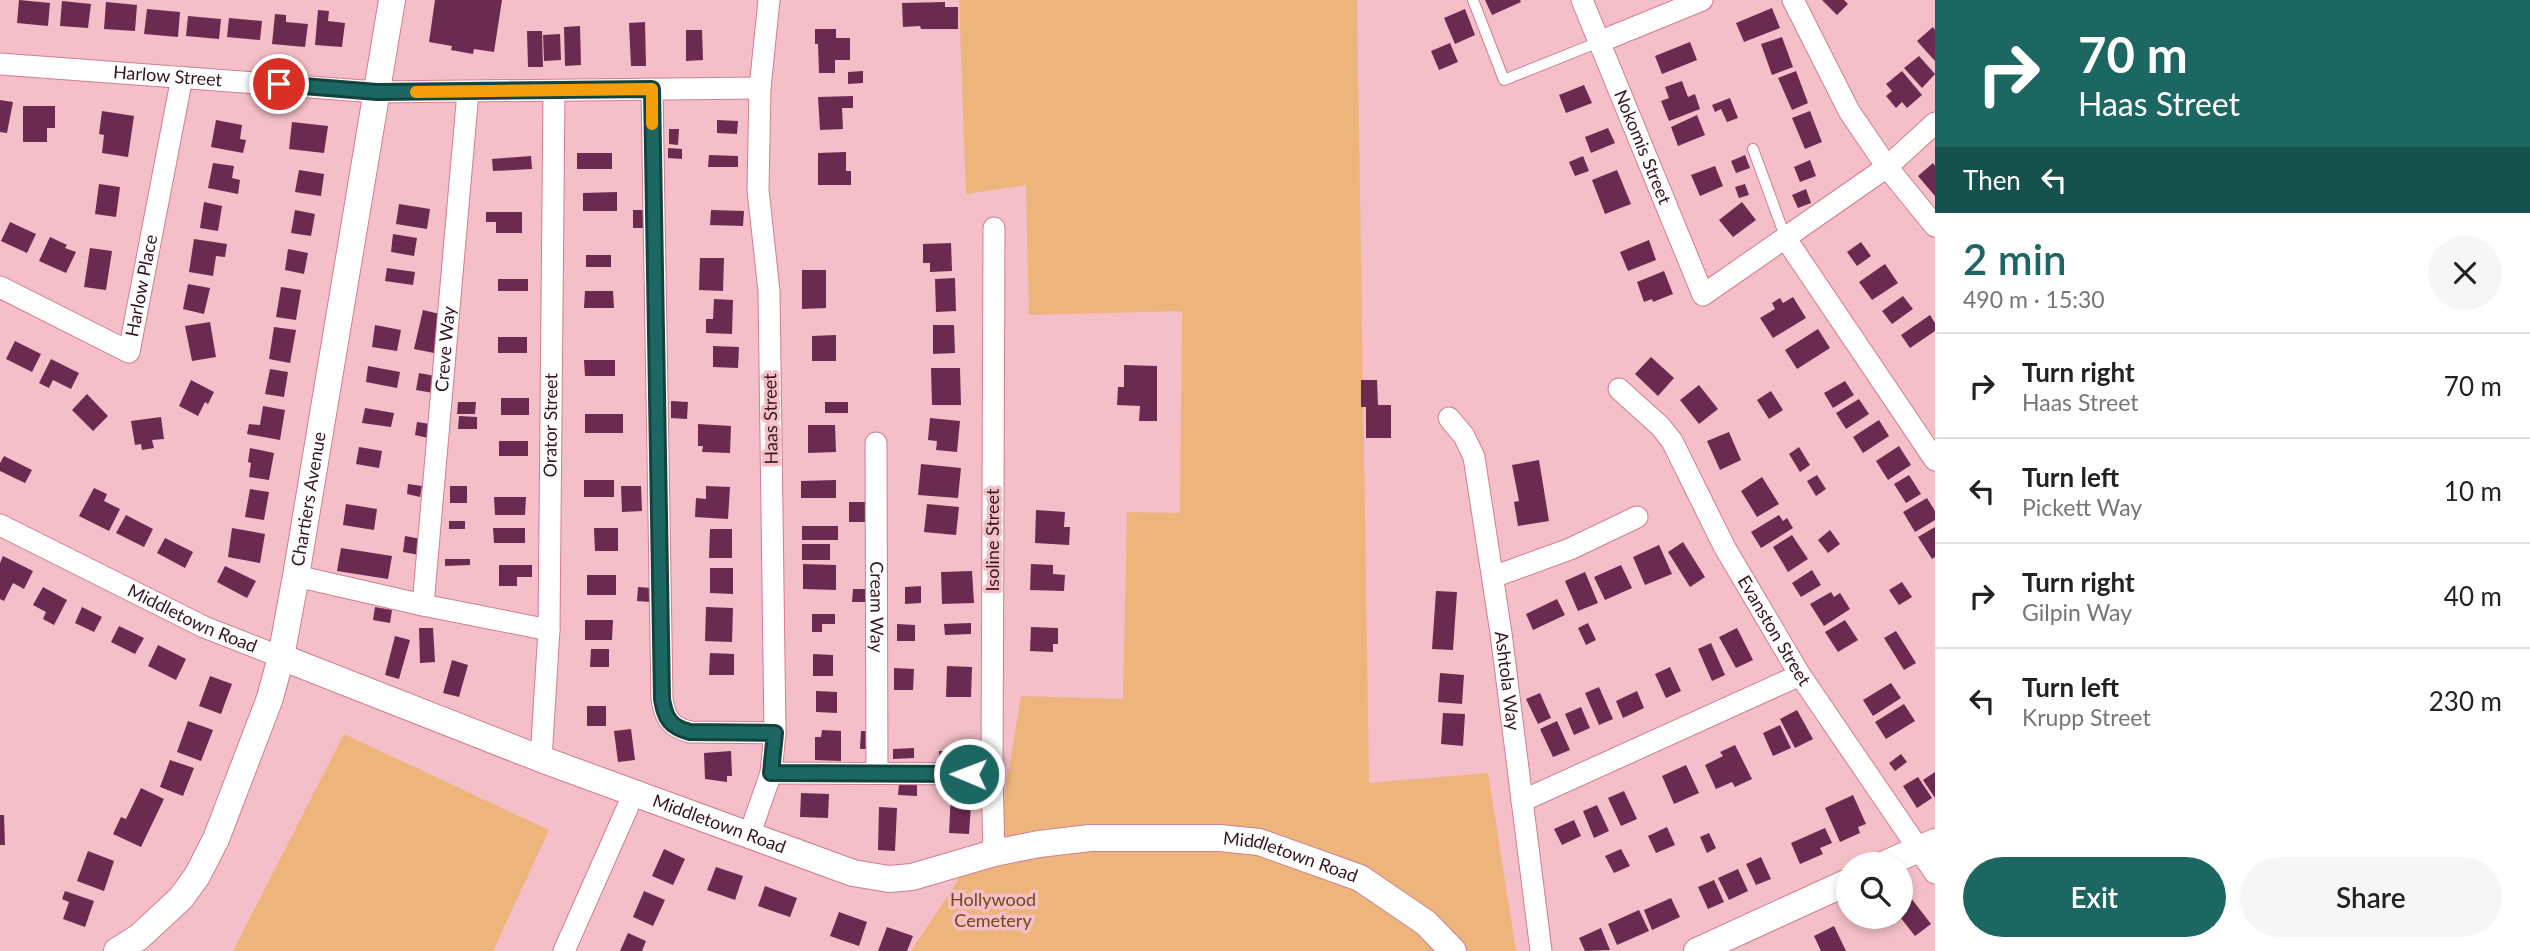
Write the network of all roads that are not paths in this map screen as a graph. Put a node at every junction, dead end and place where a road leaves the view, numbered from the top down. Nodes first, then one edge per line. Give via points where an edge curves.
1 (392, 0) edge
2 (769, 0) edge
3 (1473, 0) edge
4 (1582, 0) edge
5 (1700, 0) edge
6 (1793, 0) edge
7 (1599, 42) junction
8 (0, 64) edge
9 (182, 77) junction
10 (760, 88) junction
11 (652, 89) junction
12 (554, 91) junction
13 (377, 92) junction
14 (468, 92) junction
15 (1935, 123) edge
16 (1753, 149) dead end
17 (1887, 167) junction
18 (1935, 226) edge
19 (994, 228) dead end
20 (1786, 239) junction
21 (0, 287) edge
22 (1619, 389) dead end
23 (1449, 418) dead end
24 (876, 443) dead end
25 (1935, 460) edge
26 (1637, 517) dead end
27 (0, 525) edge
28 (296, 576) junction
29 (1493, 577) junction
30 (422, 605) junction
31 (549, 630) junction
32 (281, 657) junction
33 (1800, 675) junction
34 (775, 733) junction
35 (541, 759) junction
36 (877, 772) junction
37 (771, 773) junction
38 (992, 774) junction
39 (634, 793) junction
40 (1522, 801) junction
41 (749, 836) junction
42 (1927, 846) edge
43 (994, 853) junction
44 (1935, 873) edge
45 (1836, 887) edge
46 (117, 951) edge
47 (564, 951) edge
48 (1453, 951) edge
49 (1541, 951) edge
50 (1697, 951) edge

1 - 13 street, Chartiers Avenue
2 - 10 street, Haas Street
3 - 7 lane via 1504,80
4 - 7 street, Nokomis Street
5 - 7 street
6 - 17 street via 1849,111
7 - 20 street, Nokomis Street via 1703,295
8 - 9 street, Harlow Street
9 - 13 street, Harlow Street
9 - 21 street, Harlow Place via 129,352
10 - 11 street, Harlow Street
10 - 34 street, Haas Street via 758,190 769,291
11 - 12 street, Harlow Street
11 - 34 street via 664,715 678,729 690,732
12 - 14 street, Harlow Street
12 - 31 street, Orator Street
13 - 14 street, Harlow Street
13 - 28 street, Chartiers Avenue
14 - 30 street, Creve Way
15 - 17 street
16 - 20 lane
17 - 18 street
17 - 20 street
19 - 38 street, Isoline Street
20 - 25 street
22 - 33 street, Evanston Street via 1672,441 1725,548
23 - 29 street, Ashtola Way via 1474,457
24 - 36 street, Cream Way
26 - 29 street via 1570,549
27 - 32 street, Middletown Road via 204,627
28 - 30 street
28 - 32 street, Chartiers Avenue
29 - 40 street, Ashtola Way
30 - 31 street
31 - 35 street, Orator Street
32 - 35 street, Middletown Road
32 - 46 street, Chartiers Avenue via 224,820 197,876 163,916
33 - 40 street
33 - 42 street, Evanston Street
34 - 37 street, Haas Street
35 - 39 street, Middletown Road
36 - 37 street
36 - 38 street
37 - 41 street, Haas Street
38 - 43 street, Isoline Street
39 - 41 street, Middletown Road
39 - 47 street
40 - 49 street, Ashtola Way
41 - 43 street, Middletown Road via 853,873 889,879 912,877
42 - 44 street, Evanston Street
43 - 48 street, Middletown Road via 1090,838 1259,842 1360,878 1426,923
45 - 50 street

